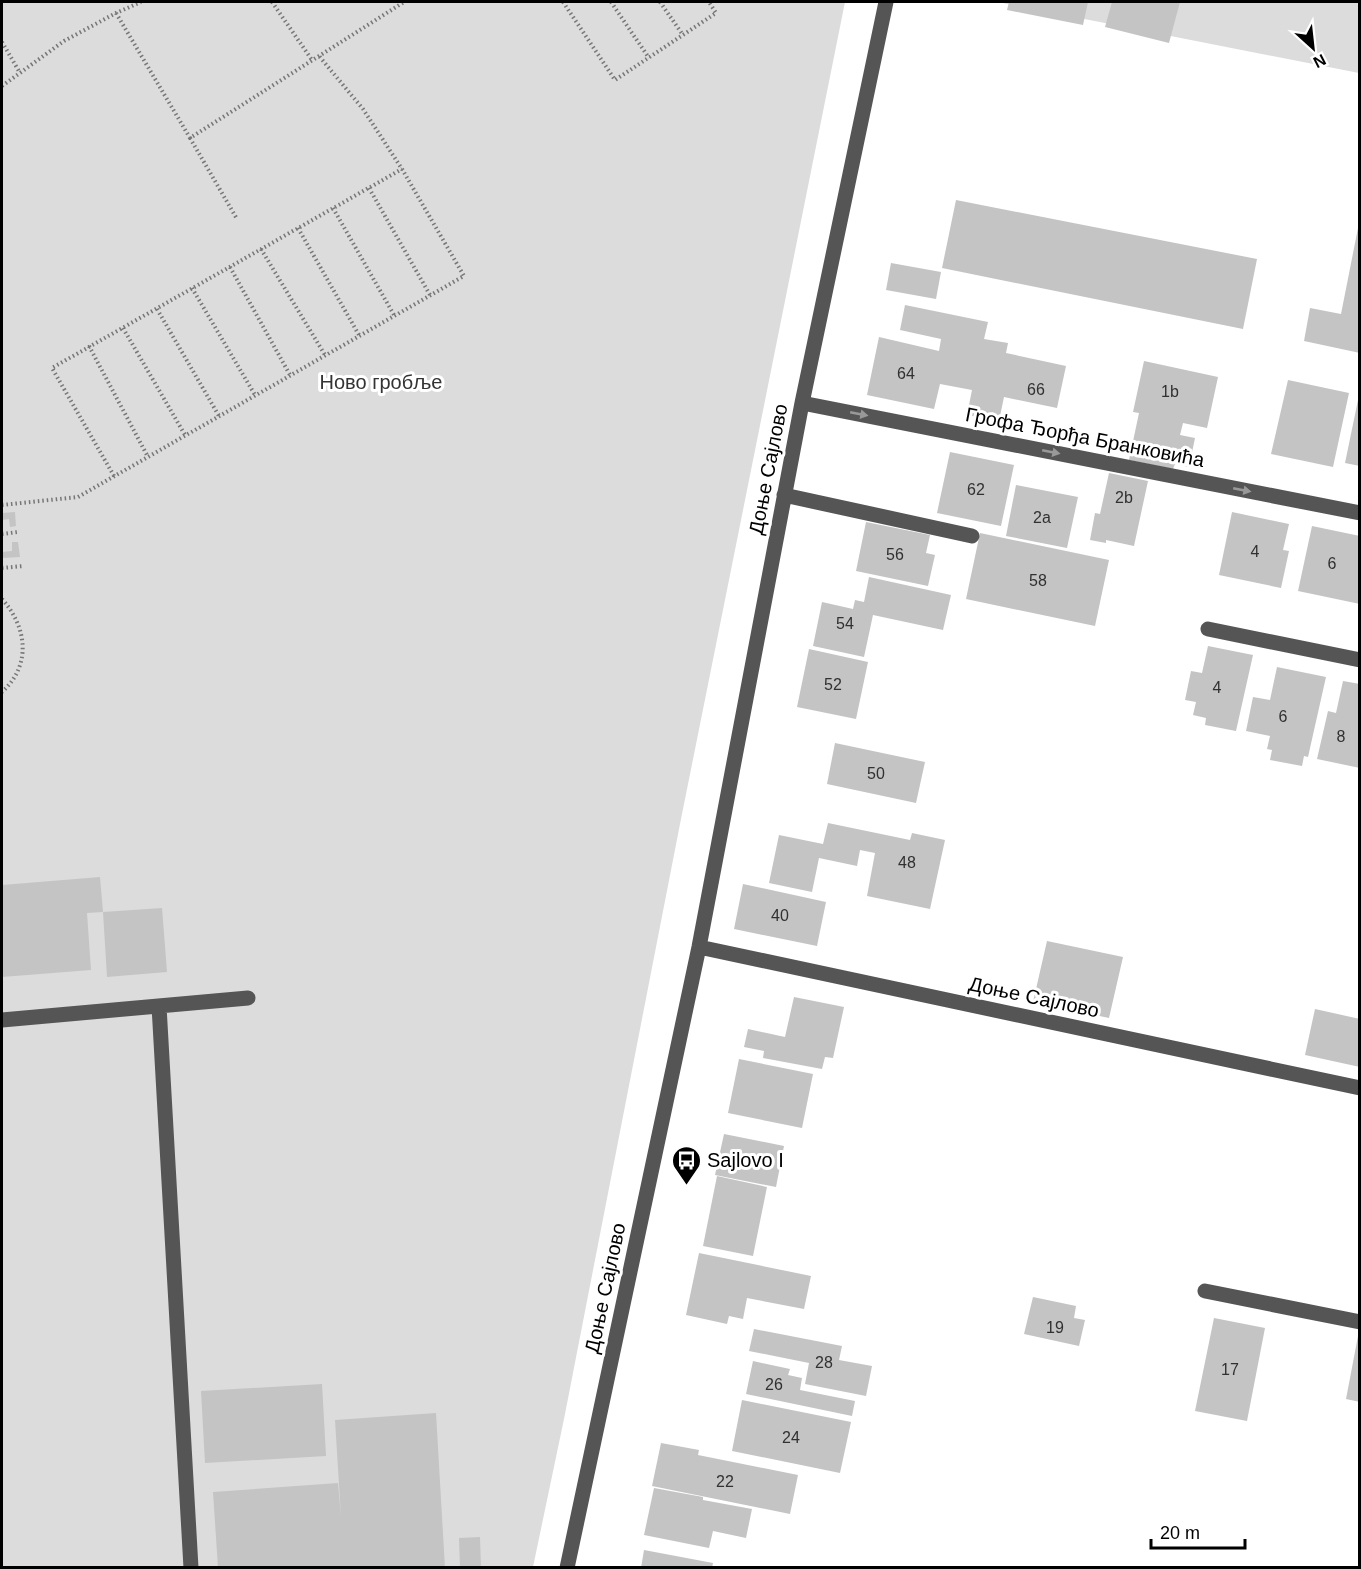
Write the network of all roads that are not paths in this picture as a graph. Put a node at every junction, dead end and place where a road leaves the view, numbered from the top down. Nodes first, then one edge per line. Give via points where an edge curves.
1 (886, 2) edge
2 (802, 403) junction
3 (784, 495) junction
4 (1359, 513) edge
5 (972, 536) dead end
6 (1208, 629) dead end
7 (1359, 660) edge
8 (699, 947) junction
9 (248, 998) dead end
10 (159, 1006) junction
11 (2, 1020) edge
12 (1359, 1088) edge
13 (1205, 1291) dead end
14 (1359, 1322) edge
15 (190, 1568) edge
16 (567, 1568) edge

1 - 2 street, Доње Сајлово
2 - 3 street, Доње Сајлово
2 -> 4 street, Грофа Ђорђа Бранковића
3 - 5 street
3 - 8 street, Доње Сајлово
6 - 7 street
8 - 12 street, Доње Сајлово
8 - 16 street, Доње Сајлово
9 - 10 street
10 - 11 street
10 - 15 street
13 - 14 street

